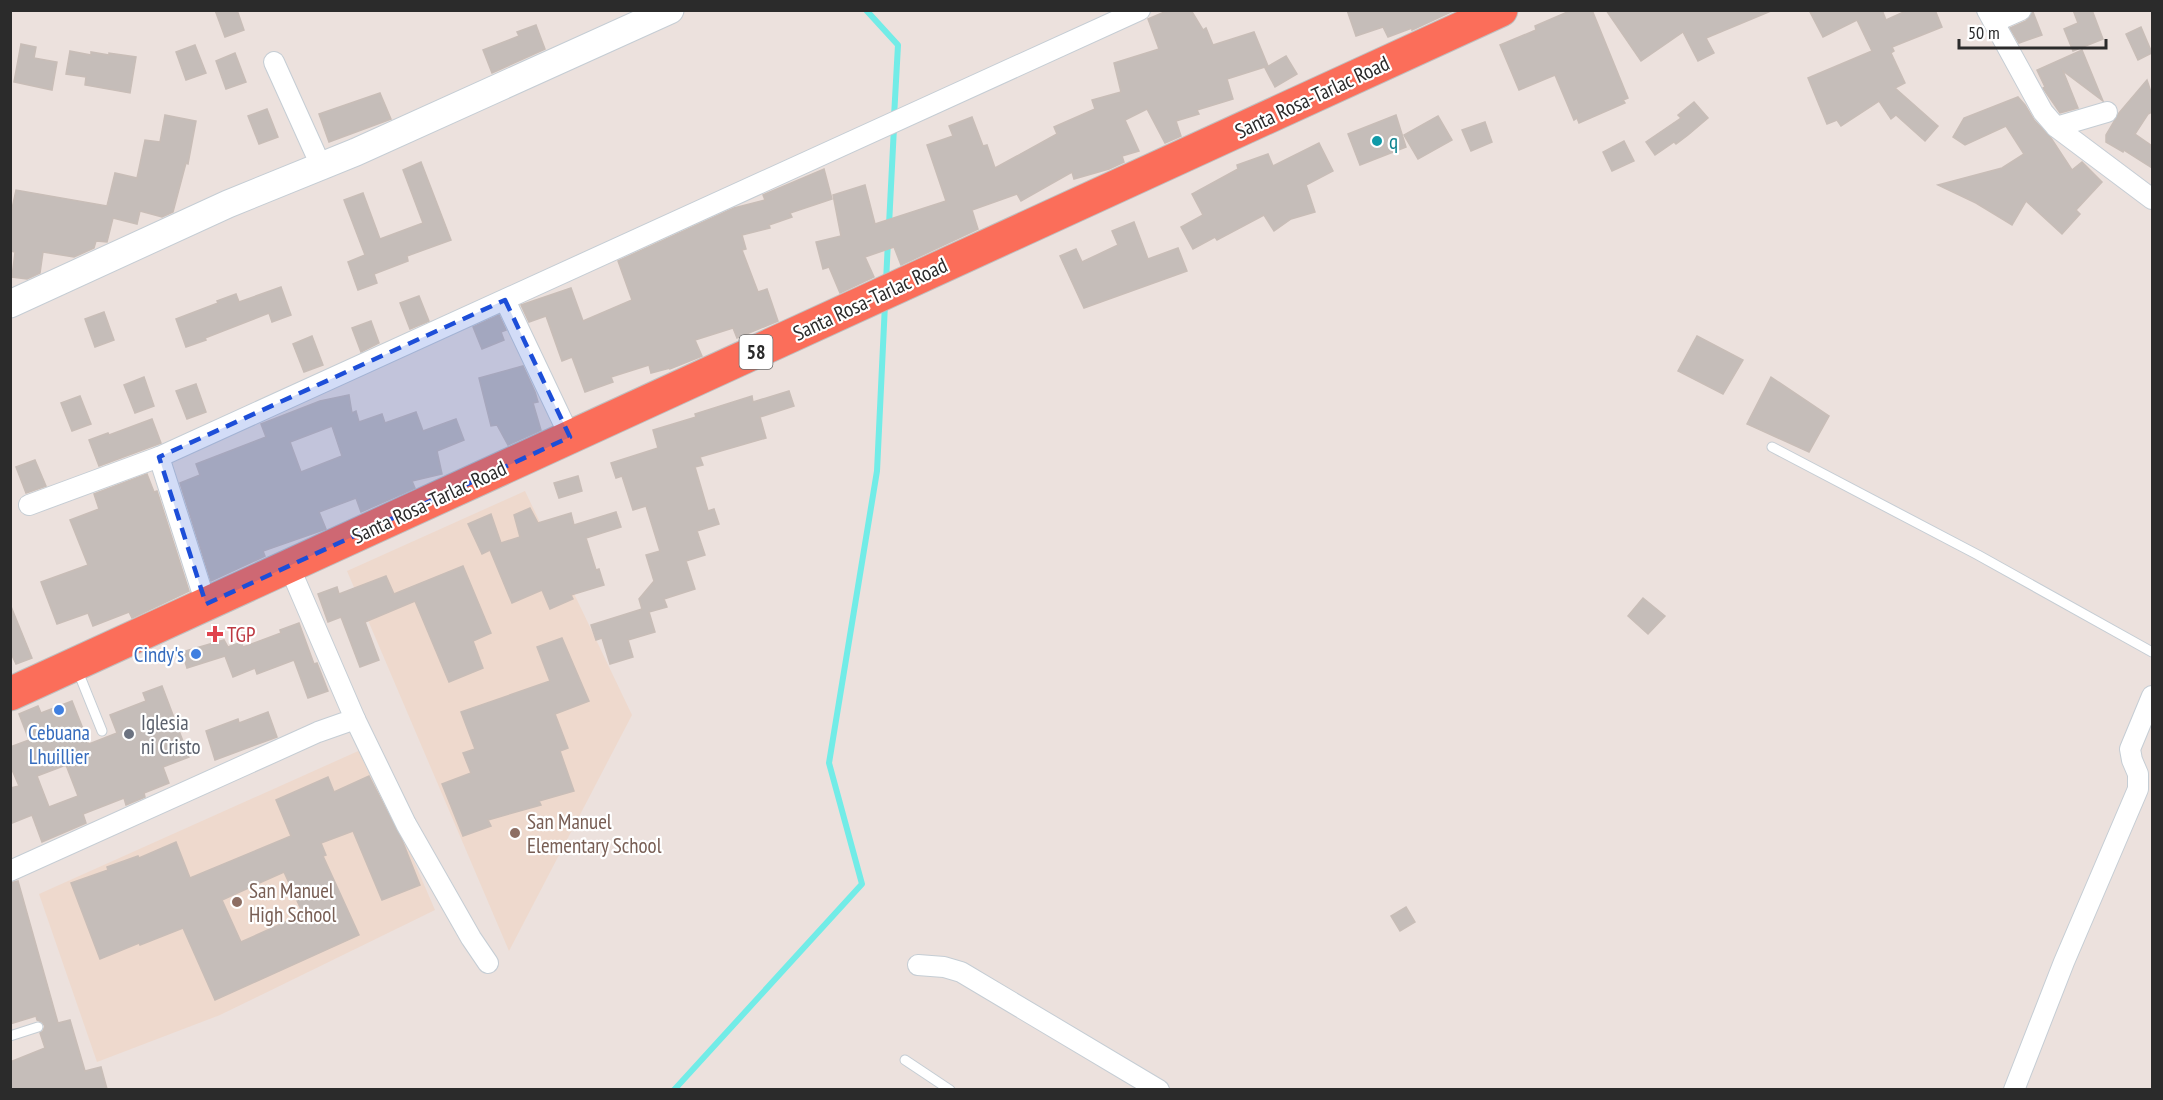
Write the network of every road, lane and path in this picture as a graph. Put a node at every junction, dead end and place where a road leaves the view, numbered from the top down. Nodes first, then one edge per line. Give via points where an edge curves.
1 (670, 10) edge
2 (1140, 10) edge
3 (1502, 10) edge
4 (2020, 10) edge
5 (1990, 16) edge
6 (274, 62) dead end
7 (2107, 112) dead end
8 (2056, 127) junction
9 (321, 166) junction
10 (2152, 199) edge
11 (505, 300) junction
12 (10, 304) edge
13 (570, 437) junction
14 (1772, 447) dead end
15 (159, 457) junction
16 (28, 505) dead end
17 (289, 566) junction
18 (206, 604) junction
19 (2152, 652) edge
20 (75, 665) junction
21 (10, 694) edge
22 (2152, 696) edge
23 (355, 719) junction
24 (102, 731) dead end
25 (10, 871) edge
26 (488, 963) dead end
27 (918, 965) dead end
28 (38, 1027) dead end
29 (10, 1036) edge
30 (905, 1060) dead end
31 (2019, 1087) edge
32 (950, 1089) edge
33 (1159, 1089) edge

1 - 9 street
2 - 11 street
3 - 13 highway, Santa Rosa-Tarlac Road / 58
4 - 5 street
5 - 8 street via 2043,112
6 - 9 street
7 - 8 street
8 - 10 street
9 - 12 street via 218,208
11 - 13 street
11 - 15 street
13 - 17 highway, Santa Rosa-Tarlac Road / 58
14 - 19 lane
15 - 16 street
15 - 18 street
17 - 18 highway, Santa Rosa-Tarlac Road / 58
17 - 23 street
18 - 20 highway, Santa Rosa-Tarlac Road / 58
20 - 21 highway, Santa Rosa-Tarlac Road / 58
20 - 24 lane
22 - 31 street via 2130,749 2138,789 2064,962
23 - 25 street via 318,732
23 - 26 street via 406,824
27 - 33 street via 962,972
28 - 29 lane
30 - 32 lane

